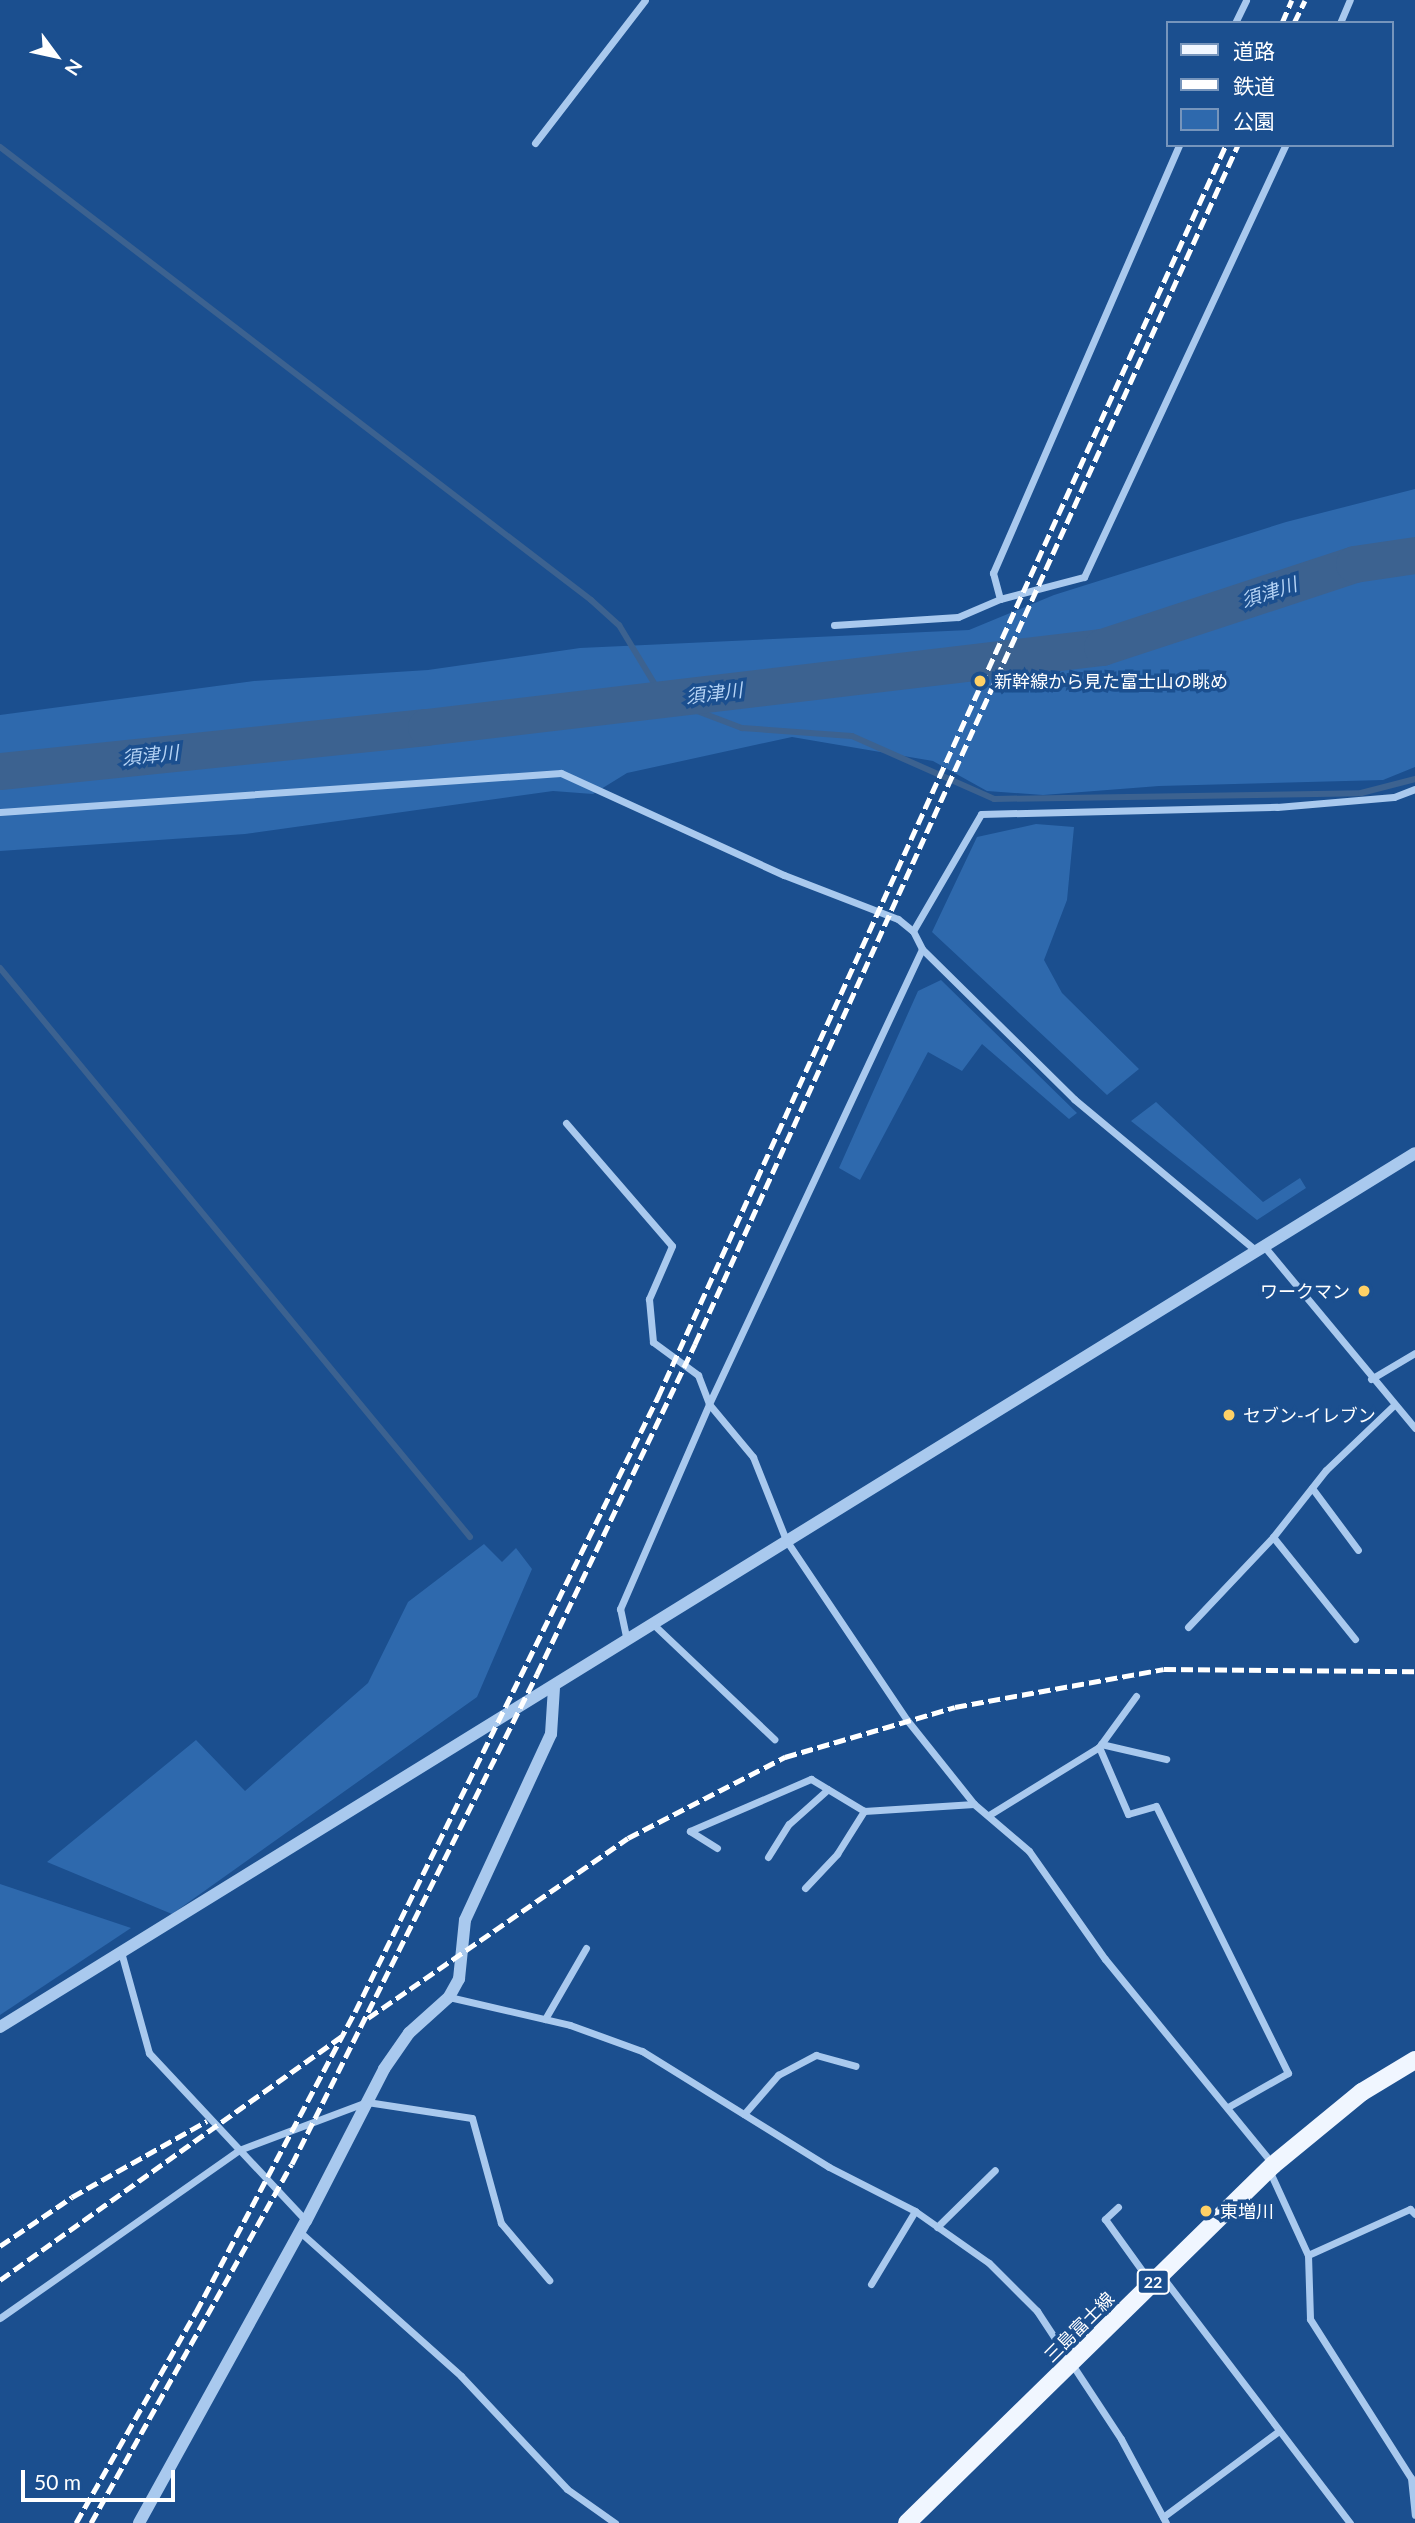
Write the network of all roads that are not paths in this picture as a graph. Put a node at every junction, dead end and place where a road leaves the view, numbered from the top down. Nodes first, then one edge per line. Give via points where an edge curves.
1 (645, 0) edge
2 (1246, 0) edge
3 (1350, 0) edge
4 (1236, 21) edge
5 (1341, 21) edge
6 (535, 144) dead end
7 (1178, 147) edge
8 (1284, 147) edge
9 (1000, 599) junction
10 (834, 625) dead end
11 (1415, 789) edge
12 (0, 812) edge
13 (913, 932) junction
14 (922, 949) junction
15 (566, 1123) dead end
16 (1415, 1153) edge
17 (1259, 1247) junction
18 (1415, 1353) edge
19 (1371, 1380) junction
20 (709, 1404) junction
21 (1393, 1406) junction
22 (1415, 1428) edge
23 (1312, 1488) junction
24 (1273, 1536) junction
25 (786, 1540) junction
26 (1358, 1550) dead end
27 (654, 1625) junction
28 (1188, 1627) dead end
29 (1355, 1639) dead end
30 (627, 1641) junction
31 (554, 1688) junction
32 (1136, 1696) dead end
33 (774, 1739) dead end
34 (1100, 1746) junction
35 (1166, 1759) dead end
36 (828, 1789) junction
37 (974, 1804) junction
38 (864, 1811) junction
39 (989, 1815) junction
40 (718, 1848) dead end
41 (768, 1857) dead end
42 (806, 1888) dead end
43 (586, 1948) dead end
44 (121, 1951) junction
45 (449, 1997) junction
46 (545, 2019) junction
47 (0, 2027) edge
48 (1415, 2060) edge
49 (856, 2066) dead end
50 (367, 2102) junction
51 (1228, 2107) junction
52 (744, 2114) junction
53 (239, 2150) junction
54 (1271, 2167) junction
55 (995, 2170) dead end
56 (1118, 2207) dead end
57 (915, 2211) junction
58 (1415, 2214) edge
59 (303, 2227) junction
60 (937, 2227) junction
61 (1308, 2255) junction
62 (1156, 2279) junction
63 (549, 2280) dead end
64 (870, 2284) dead end
65 (0, 2318) edge
66 (1071, 2365) junction
67 (1279, 2431) junction
68 (1415, 2515) edge
69 (1164, 2520) edge
70 (139, 2523) edge
71 (615, 2523) edge
72 (907, 2523) edge
73 (1350, 2523) edge

1 - 6 street
2 - 4 street
3 - 5 street
7 - 9 street via 993,573
8 - 9 street via 1084,577
9 - 10 street via 958,617
11 - 13 street via 1394,797 1277,807 981,814
12 - 13 street via 561,773 784,875 898,919
13 - 14 street
14 - 17 street via 1074,1099
14 - 20 street
15 - 20 street via 672,1246 649,1299 653,1342 698,1375
16 - 17 street
17 - 19 street
17 - 25 street
18 - 19 street
19 - 21 street
20 - 25 street via 753,1457
20 - 30 street via 620,1609
21 - 22 street
21 - 23 street
23 - 24 street
23 - 26 street
24 - 28 street
24 - 29 street
25 - 27 street
25 - 37 street via 907,1720
27 - 30 street
27 - 33 street
30 - 31 street
31 - 44 street
31 - 45 street via 551,1734 465,1920 459,1979
32 - 34 street
34 - 35 street
34 - 39 street
34 - 51 street via 1128,1814 1156,1806 1288,2073
36 - 38 street
36 - 40 street via 811,1779 690,1830
36 - 41 street via 789,1824
37 - 38 street
37 - 39 street
38 - 42 street via 837,1854
39 - 51 street via 1029,1851 1105,1959
43 - 46 street
44 - 47 street
44 - 53 street via 149,2053
45 - 46 street
45 - 50 street via 409,2033
46 - 52 street via 642,2051
48 - 54 main road, 三島富士線 / 22 via 1362,2092
49 - 52 street via 816,2055 778,2075
50 - 53 street
50 - 59 street
50 - 63 street via 472,2118 501,2222
51 - 54 street
52 - 57 street via 829,2167
53 - 59 street
53 - 65 street
54 - 61 street
54 - 62 main road, 三島富士線 / 22
55 - 60 street
56 - 62 street via 1105,2219
57 - 60 street
57 - 64 street
58 - 61 street via 1410,2208
59 - 70 street
59 - 71 street via 461,2376 567,2489
60 - 66 street via 989,2263 1037,2311
61 - 68 street via 1310,2319 1411,2478
62 - 66 main road, 三島富士線 / 22
62 - 67 street
66 - 69 street via 1121,2439
66 - 72 main road, 三島富士線 / 22
67 - 69 street
67 - 73 street

